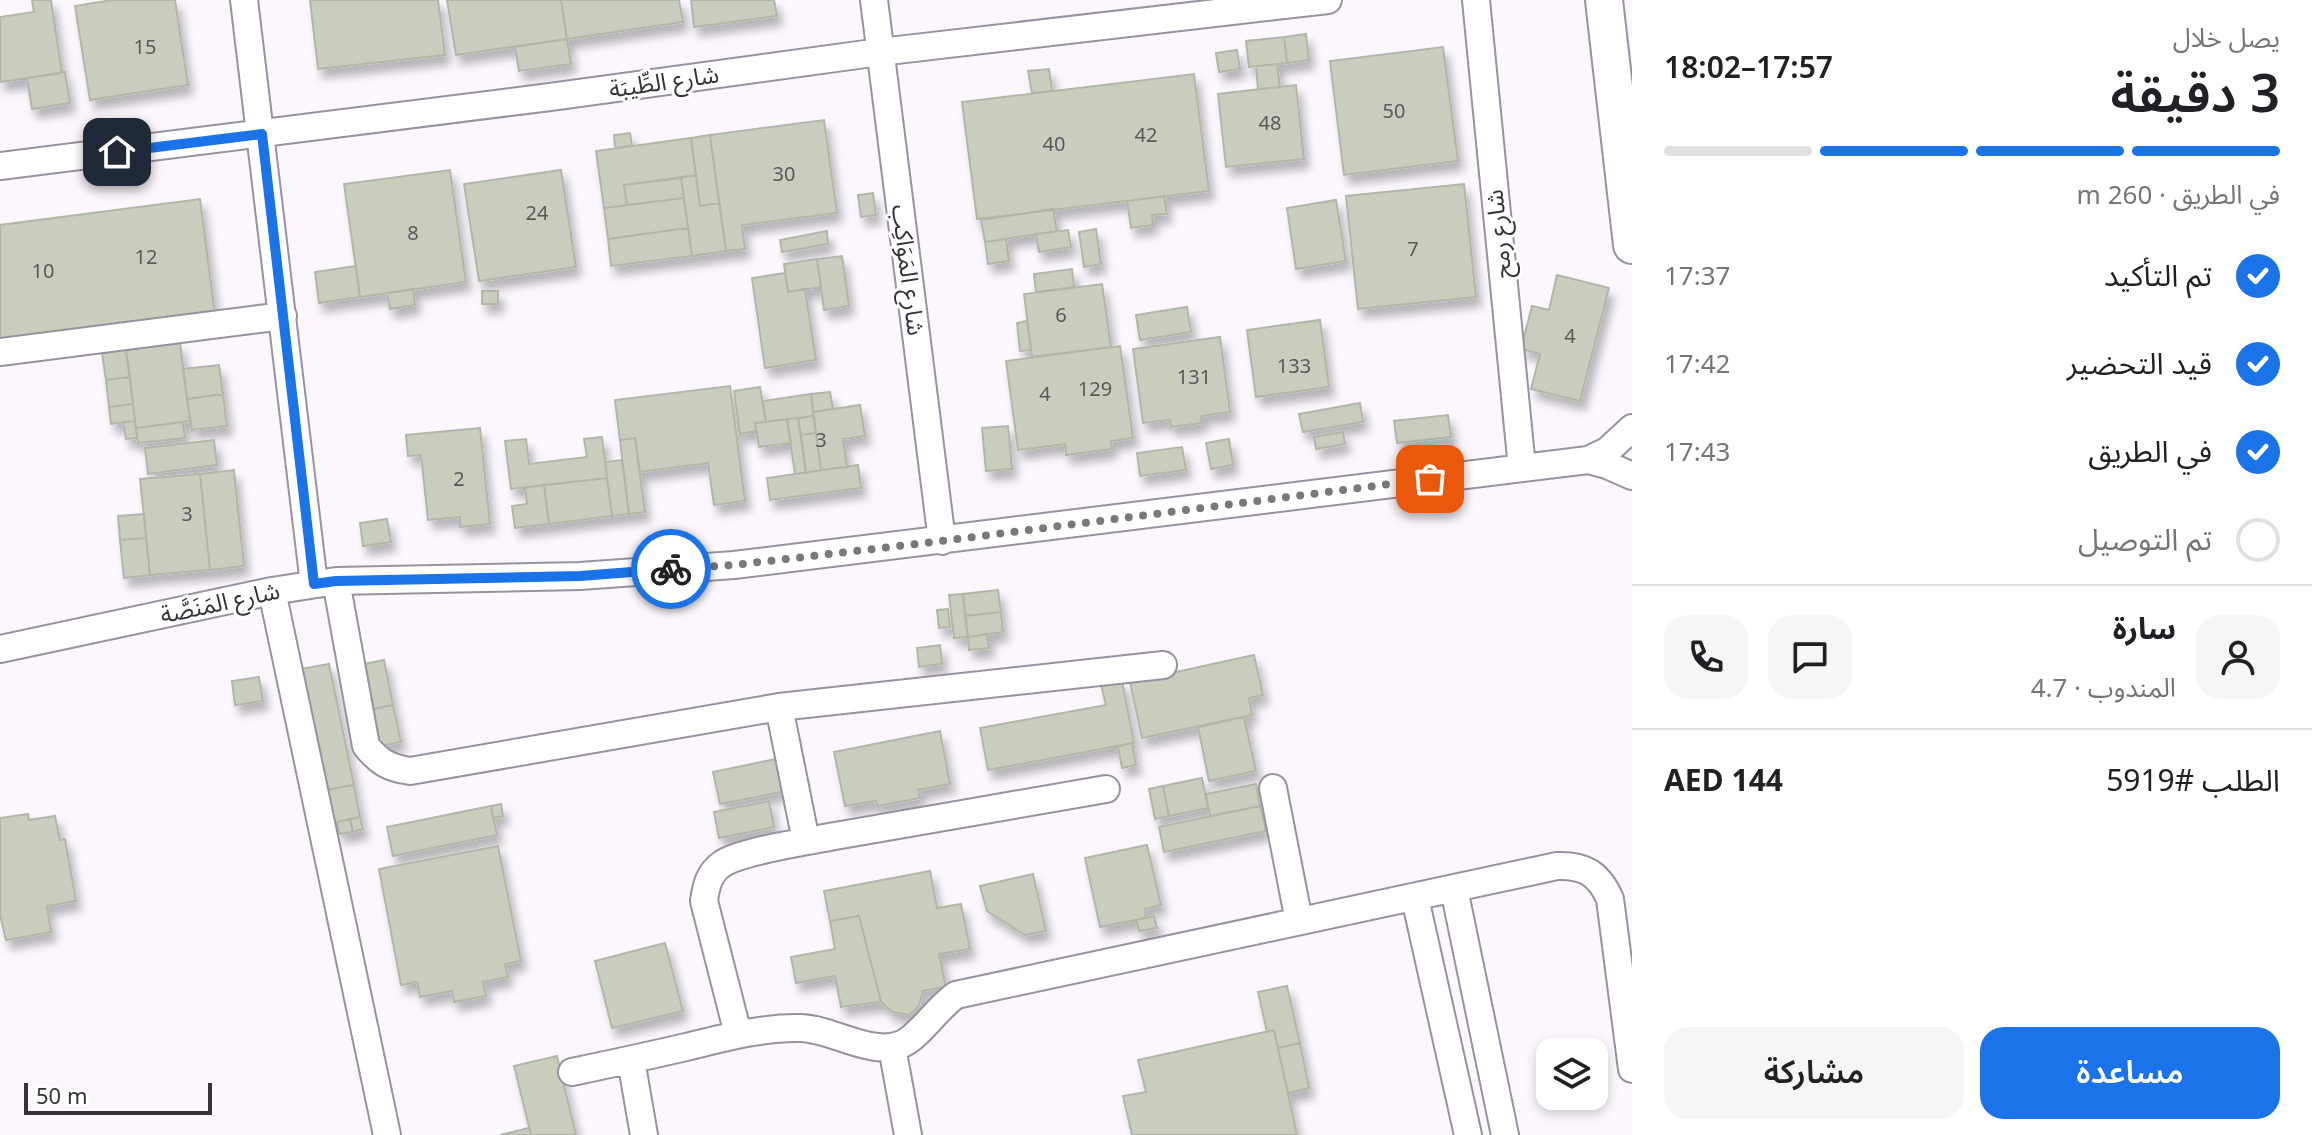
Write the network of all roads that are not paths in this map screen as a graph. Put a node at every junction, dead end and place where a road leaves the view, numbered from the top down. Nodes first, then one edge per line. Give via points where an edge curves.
1 (244, 0) edge
2 (874, 0) edge
3 (1328, 0) edge
4 (1476, 0) edge
5 (1604, 0) edge
6 (880, 52) junction
7 (262, 134) junction
8 (1627, 154) edge
9 (0, 166) edge
10 (1632, 245) edge
11 (283, 316) junction
12 (0, 352) edge
13 (1632, 428) edge
14 (1588, 460) junction
15 (1522, 468) junction
16 (1632, 476) edge
17 (942, 541) junction
18 (325, 582) junction
19 (272, 591) junction
20 (0, 649) edge
21 (1163, 665) dead end
22 (779, 707) junction
23 (1273, 788) dead end
24 (1106, 789) dead end
25 (806, 841) junction
26 (1454, 889) junction
27 (1415, 898) junction
28 (1299, 921) junction
29 (738, 1034) junction
30 (892, 1047) junction
31 (631, 1060) junction
32 (1632, 1069) edge
33 (572, 1072) dead end
34 (387, 1135) edge
35 (644, 1135) edge
36 (908, 1135) edge
37 (1468, 1135) edge
38 (1505, 1135) edge

1 - 7 street
2 - 6 street, شارع المَوَاكِب
3 - 6 street, شارع الطِّيبَة
4 - 15 street, شارع رمح
5 - 8 main road
6 - 7 street, شارع الطِّيبَة
6 - 17 street, شارع المَوَاكِب
7 - 9 street, شارع الطِّيبَة
7 - 11 street
8 - 10 main road
11 - 12 street
11 - 18 street
13 - 14 street, شارع المَنَصَّة
14 - 15 street, شارع المَنَصَّة
14 - 16 street, شارع المَنَصَّة
15 - 17 street, شارع المَنَصَّة
17 - 18 street, شارع المَنَصَّة via 580,576
18 - 19 street, شارع المَنَصَّة
18 - 22 street via 366,746 379,762 394,768 410,771
19 - 20 street, شارع المَنَصَّة
19 - 34 street
21 - 22 street
22 - 25 street
23 - 28 street
24 - 25 street
25 - 29 street via 731,859 705,887 704,901
26 - 27 street
26 - 32 street via 1575,865 1603,883 1610,899
26 - 38 street
27 - 28 street
27 - 37 street
28 - 30 street via 956,995 917,1034
29 - 30 street via 804,1028
29 - 31 street
30 - 36 street
31 - 33 street
31 - 35 street

